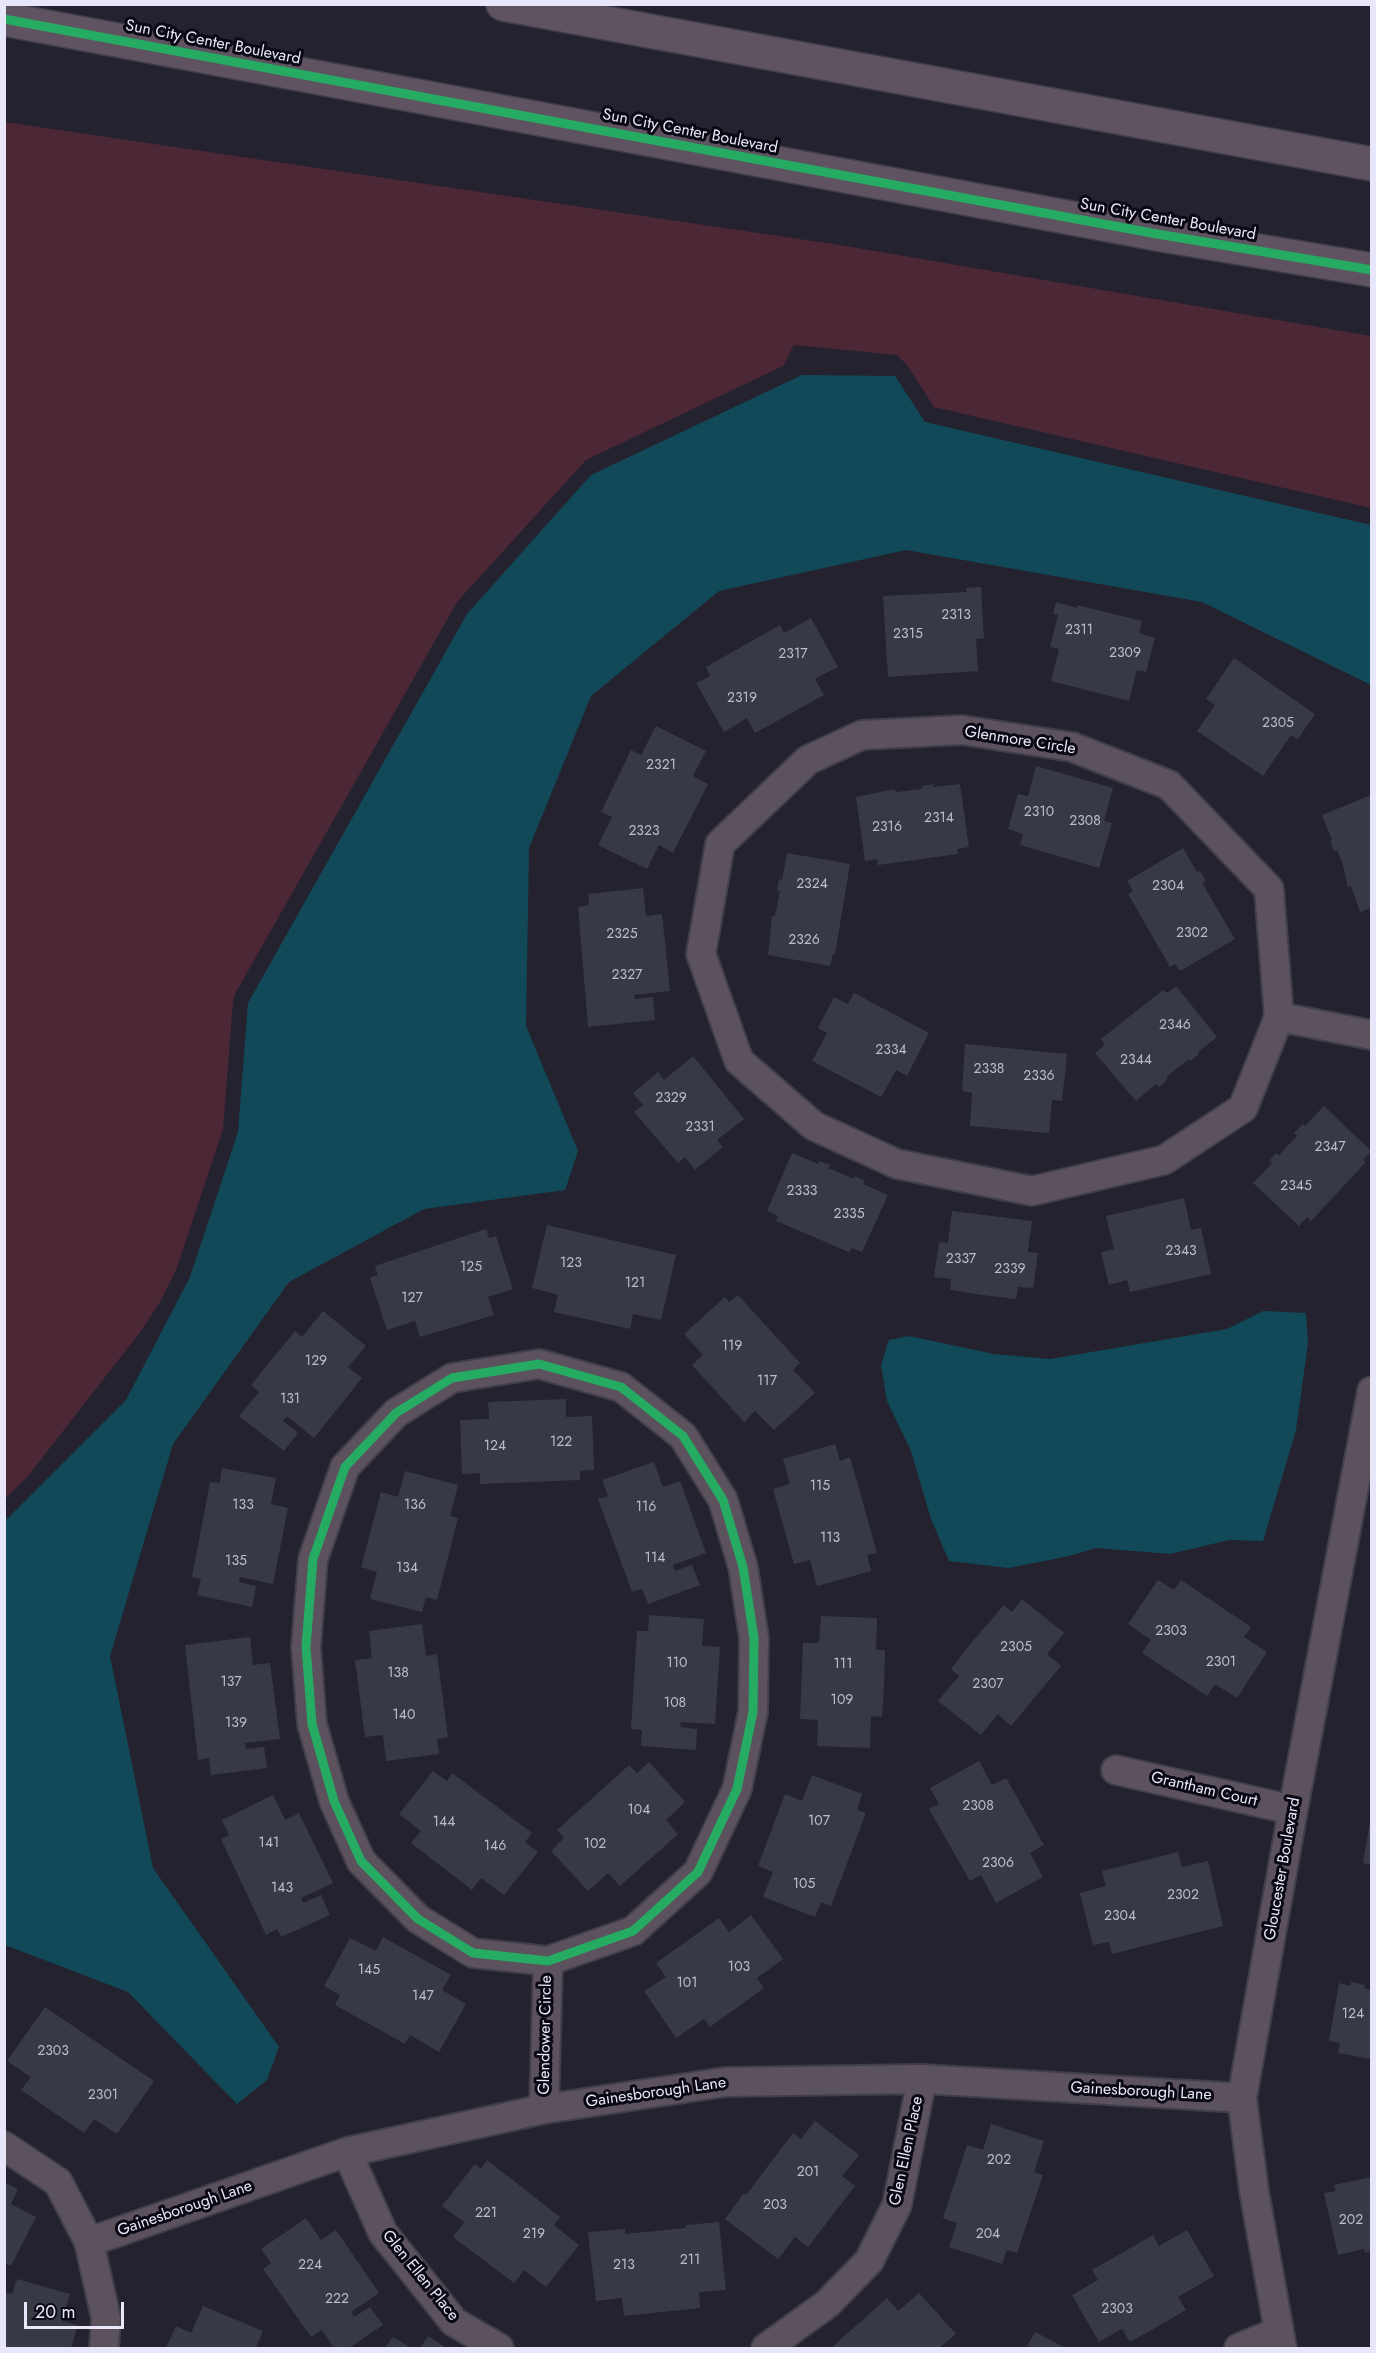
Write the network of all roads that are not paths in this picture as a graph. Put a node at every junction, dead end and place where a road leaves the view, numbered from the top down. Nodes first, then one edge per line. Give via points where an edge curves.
1 (503, 4) edge
2 (4, 19) edge
3 (1371, 164) edge
4 (1371, 270) edge
5 (1279, 1017) junction
6 (1371, 1035) edge
7 (1371, 1391) edge
8 (1362, 1498) edge
9 (1116, 1770) dead end
10 (1293, 1810) junction
11 (548, 1961) junction
12 (922, 2079) junction
13 (1242, 2098) junction
14 (544, 2109) junction
15 (4, 2146) edge
16 (347, 2152) junction
17 (89, 2242) junction
18 (1280, 2341) edge
19 (104, 2349) edge
20 (499, 2349) edge
21 (766, 2349) edge
22 (1239, 2349) edge

1 - 3 main road
2 - 4 main road, Sun City Center Boulevard via 1157,234
5 - 5 street, Glenmore Circle via 1269,889 1169,785 1072,747 962,730 862,735 808,760 720,844 701,954 739,1061 814,1126 897,1164 1032,1191 1164,1160 1243,1108
5 - 6 street
7 - 8 street, Gloucester Boulevard
8 - 10 street, Gloucester Boulevard
9 - 10 street, Grantham Court
10 - 13 street, Gloucester Boulevard
11 - 11 street, Glendower Circle via 472,1953 418,1919 360,1861 334,1801 312,1724 306,1647 313,1559 345,1467 396,1413 452,1378 539,1364 621,1387 683,1436 723,1500 743,1567 754,1638 753,1712 737,1789 698,1872 633,1931
11 - 14 street, Glendower Circle
12 - 13 street, Gainesborough Lane
12 - 14 street, Gainesborough Lane via 724,2082
12 - 21 street, Glen Ellen Place via 897,2205 869,2261 827,2304
13 - 18 street, Gloucester Boulevard
14 - 16 street, Gainesborough Lane
15 - 17 street via 58,2182
16 - 17 street, Gainesborough Lane
16 - 20 street, Glen Ellen Place via 383,2233 454,2322
17 - 19 street via 106,2318
18 - 22 street

